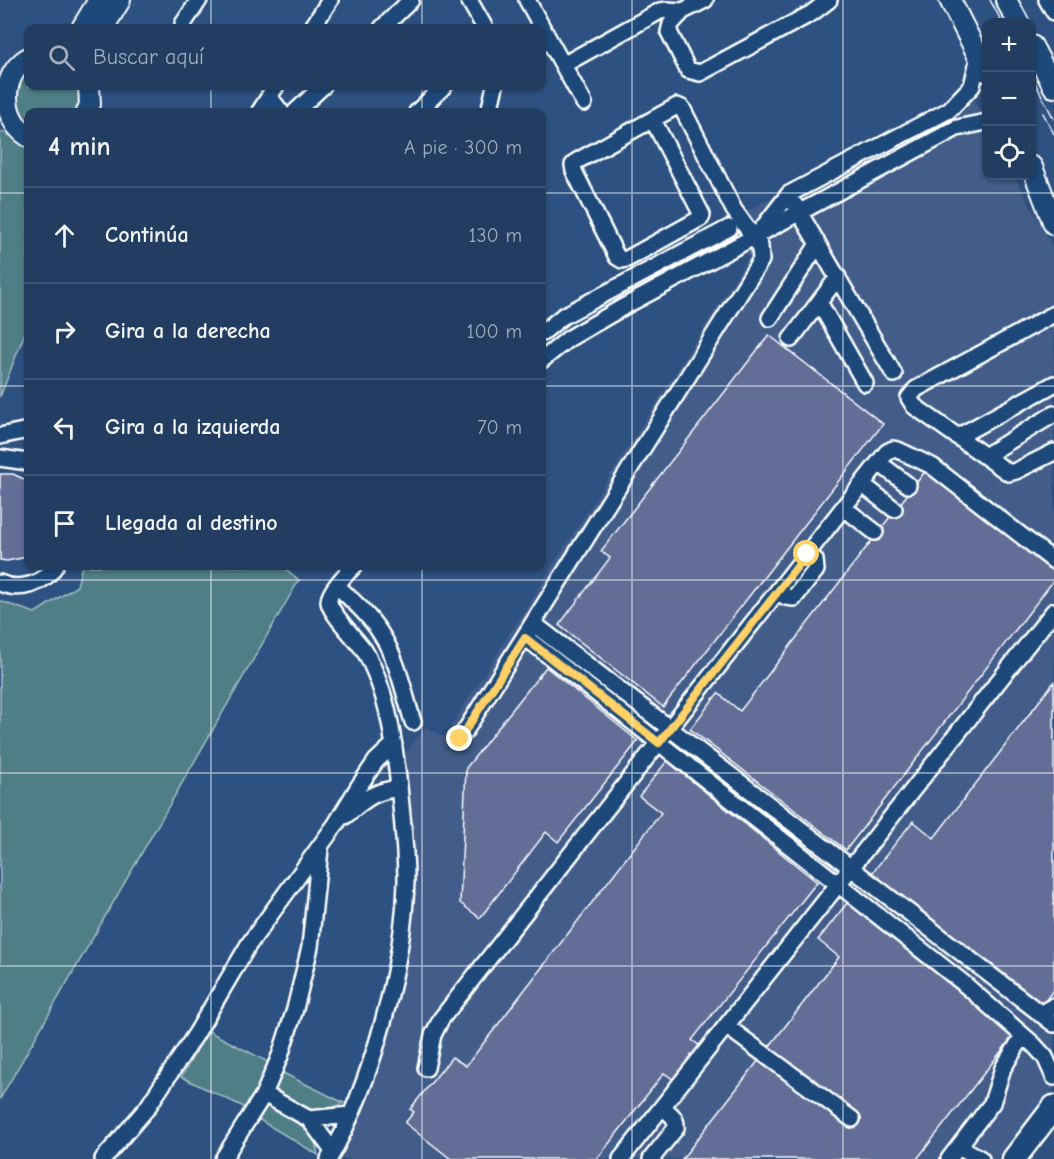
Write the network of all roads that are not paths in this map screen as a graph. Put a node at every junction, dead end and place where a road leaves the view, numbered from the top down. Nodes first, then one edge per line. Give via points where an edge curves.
1 (99, 0) edge
2 (120, 0) edge
3 (199, 0) edge
4 (330, 0) edge
5 (411, 0) edge
6 (469, 0) edge
7 (527, 0) edge
8 (705, 0) edge
9 (829, 0) edge
10 (950, 0) edge
11 (1006, 0) edge
12 (1047, 0) edge
13 (683, 11) junction
14 (1054, 12) edge
15 (1016, 18) edge
16 (84, 24) edge
17 (105, 24) edge
18 (183, 24) dead end
19 (315, 24) edge
20 (386, 24) edge
21 (483, 24) edge
22 (540, 24) edge
23 (546, 34) edge
24 (1036, 53) edge
25 (24, 61) edge
26 (982, 61) edge
27 (563, 65) junction
28 (982, 65) edge
29 (3, 83) edge
30 (1054, 87) edge
31 (89, 90) edge
32 (319, 90) edge
33 (440, 90) edge
34 (494, 90) edge
35 (273, 91) edge
36 (584, 103) dead end
37 (88, 108) edge
38 (262, 108) edge
39 (279, 108) edge
40 (300, 108) edge
41 (421, 108) edge
42 (490, 108) edge
43 (4, 113) edge
44 (653, 120) junction
45 (982, 123) edge
46 (24, 133) edge
47 (1036, 163) edge
48 (1036, 177) edge
49 (1054, 192) edge
50 (789, 194) junction
51 (801, 213) junction
52 (1054, 224) edge
53 (729, 228) dead end
54 (754, 238) junction
55 (818, 244) junction
56 (838, 277) junction
57 (819, 302) junction
58 (1054, 314) edge
59 (770, 318) dead end
60 (546, 330) edge
61 (791, 339) dead end
62 (546, 357) edge
63 (894, 374) dead end
64 (864, 383) dead end
65 (1054, 384) edge
66 (1054, 414) edge
67 (24, 431) edge
68 (0, 436) edge
69 (959, 436) junction
70 (1054, 452) edge
71 (985, 456) junction
72 (0, 458) edge
73 (24, 461) edge
74 (879, 463) junction
75 (862, 484) junction
76 (908, 485) dead end
77 (844, 508) junction
78 (894, 509) dead end
79 (875, 532) dead end
80 (1054, 561) edge
81 (52, 570) edge
82 (351, 570) edge
83 (0, 583) edge
84 (337, 586) junction
85 (1054, 611) edge
86 (534, 624) junction
87 (525, 638) junction
88 (412, 722) dead end
89 (670, 729) junction
90 (460, 739) dead end
91 (659, 743) junction
92 (394, 744) junction
93 (399, 788) junction
94 (336, 824) junction
95 (320, 848) junction
96 (851, 868) junction
97 (838, 885) junction
98 (1023, 1001) junction
99 (1054, 1006) edge
100 (1040, 1014) junction
101 (1006, 1021) junction
102 (1054, 1024) edge
103 (726, 1026) junction
104 (1023, 1036) junction
105 (1049, 1051) edge
106 (426, 1068) dead end
107 (1054, 1077) edge
108 (264, 1094) junction
109 (1054, 1096) edge
110 (662, 1107) junction
111 (1054, 1107) edge
112 (350, 1115) junction
113 (309, 1119) junction
114 (852, 1119) dead end
115 (959, 1146) junction
116 (331, 1155) edge
117 (103, 1159) edge
118 (223, 1159) edge
119 (621, 1159) edge
120 (651, 1159) edge
121 (949, 1159) edge
122 (981, 1159) edge
123 (1005, 1159) edge
124 (1014, 1159) edge

1 - 16 main road
2 - 17 main road
3 - 18 street
4 - 19 street
5 - 20 street
6 - 21 street
7 - 22 street
8 - 13 street
9 - 13 street via 700,73 688,70 669,33 671,24
10 - 26 main road
11 - 15 main road
12 - 14 street
13 - 27 street via 660,11
23 - 27 street
24 - 30 main road
25 - 29 main road
27 - 36 street
28 - 50 street via 972,86 949,110
29 - 43 main road
31 - 37 main road
32 - 40 street
33 - 41 street
34 - 42 street
35 - 38 street
35 - 39 street
43 - 46 main road
44 - 44 street via 576,161 573,168 622,260 702,215
44 - 54 street via 681,107 734,210
45 - 51 street via 957,128
47 - 49 main road
48 - 52 main road
50 - 51 street
50 - 54 street
51 - 54 street
51 - 55 street
53 - 60 street via 563,316
54 - 62 street via 606,317
54 - 86 street via 760,246 761,260
55 - 56 street
55 - 59 street
56 - 57 street
56 - 63 street
57 - 61 street
57 - 64 street
58 - 69 street via 912,393 909,398 914,406
65 - 69 street
66 - 71 street
67 - 68 street
69 - 71 street
70 - 71 street via 1009,473
72 - 73 street
74 - 75 street
74 - 76 street
74 - 80 street via 892,448 923,461
75 - 77 street
75 - 78 street
77 - 79 street
77 - 89 street
81 - 83 street via 29,586 9,587
82 - 84 street
84 - 88 street via 382,635
84 - 92 street via 329,602 365,652 386,702
85 - 96 street
86 - 87 street
86 - 89 street
87 - 90 street
87 - 91 street
89 - 91 street
89 - 96 street
91 - 97 street
91 - 106 street via 441,1019
92 - 93 street
92 - 94 street via 376,761
93 - 94 street via 368,796
93 - 112 street via 406,882 401,931 382,1024
94 - 95 street
95 - 108 street via 310,947 295,1009
95 - 117 street via 249,944 147,1108
96 - 97 street
96 - 98 street
97 - 101 street
97 - 103 street
98 - 100 street
98 - 101 street
99 - 100 street
100 - 102 street
101 - 104 street
103 - 110 street
103 - 114 street
104 - 105 street
104 - 115 street via 1004,1068 992,1103
105 - 107 street
108 - 113 street
108 - 118 street
109 - 123 street
110 - 119 street
110 - 120 street via 674,1117 676,1128
111 - 124 highway
112 - 113 street
112 - 116 street
113 - 116 street
115 - 121 street
115 - 122 street

